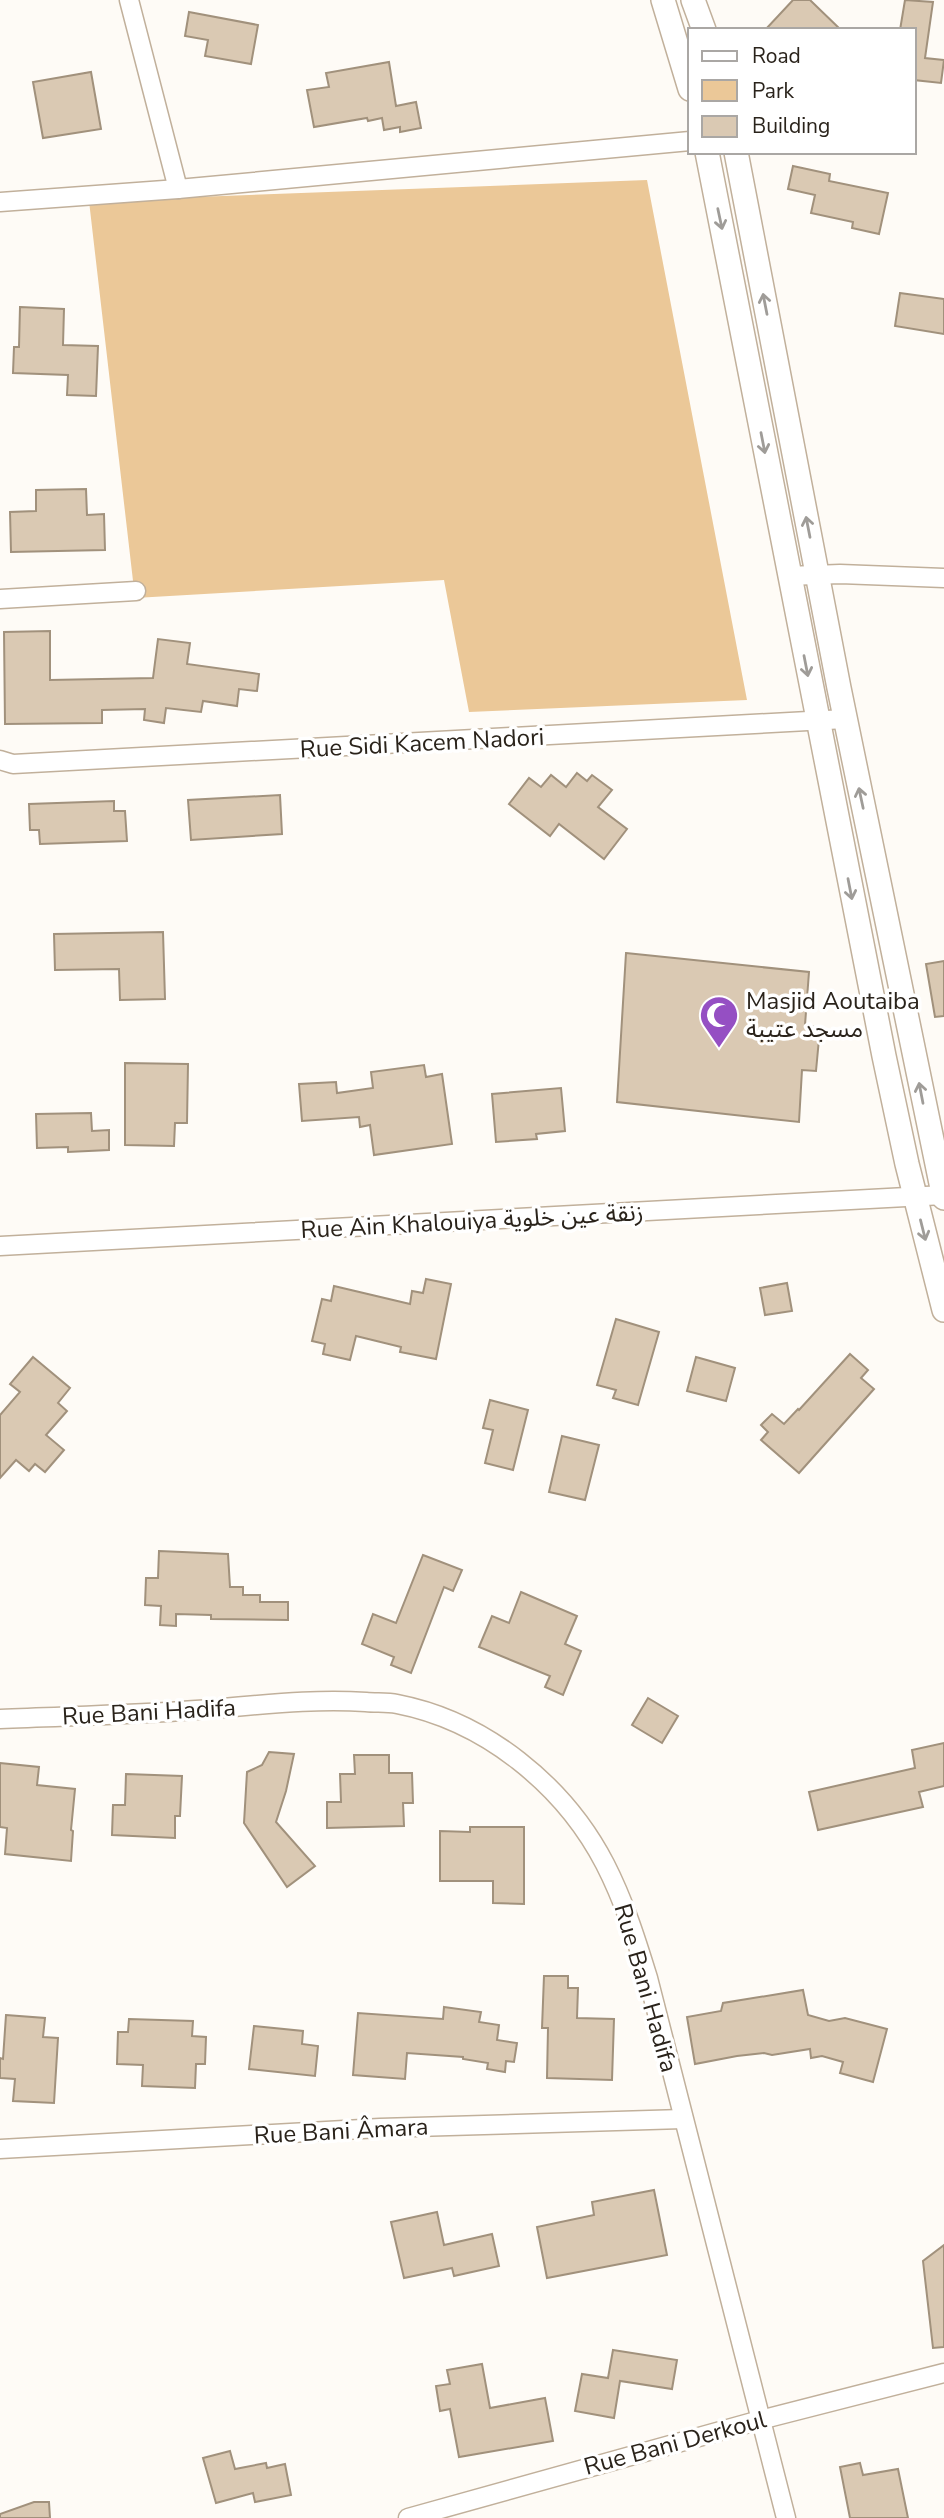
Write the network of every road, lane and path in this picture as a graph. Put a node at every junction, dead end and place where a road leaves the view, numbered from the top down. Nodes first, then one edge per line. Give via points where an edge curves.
1 (129, 0) edge
2 (663, 0) edge
3 (692, 0) edge
4 (703, 28) edge
5 (688, 82) edge
6 (688, 141) edge
7 (706, 154) edge
8 (736, 154) edge
9 (178, 189) junction
10 (0, 202) edge
11 (817, 575) junction
12 (788, 576) junction
13 (944, 578) edge
14 (136, 591) dead end
15 (0, 599) edge
16 (845, 719) junction
17 (816, 721) junction
18 (0, 760) edge
19 (915, 1196) junction
20 (944, 1196) edge
21 (0, 1247) edge
22 (944, 1310) edge
23 (0, 1719) edge
24 (683, 2119) junction
25 (0, 2149) edge
26 (944, 2373) edge
27 (760, 2420) junction
28 (408, 2518) edge
29 (786, 2518) edge

1 - 9 street
2 - 5 street
3 - 4 street
6 - 9 street
7 -> 12 street
11 -> 8 street
9 - 10 street
11 - 12 street
11 - 13 street
11 - 16 street
12 -> 17 street
14 - 15 street
16 - 17 street, Rue Sidi Kacem Nadori
20 -> 16 street
17 - 18 street, Rue Sidi Kacem Nadori via 13,764
17 -> 19 street
19 - 20 street, Rue Ain Khalouiya زنقة عين خلوية
19 - 21 street, Rue Ain Khalouiya زنقة عين خلوية
19 -> 22 street
23 - 24 street, Rue Bani Hadifa via 330,1700 396,1704 447,1718 494,1743 542,1780 576,1818 604,1863 633,1929
24 - 25 street, Rue Bani Âmara via 380,2128
24 - 27 street, Rue Bani Hadifa
26 - 27 street, Rue Bani Derkoul
27 - 28 street, Rue Bani Derkoul
27 - 29 street, Rue Bani Hadifa

